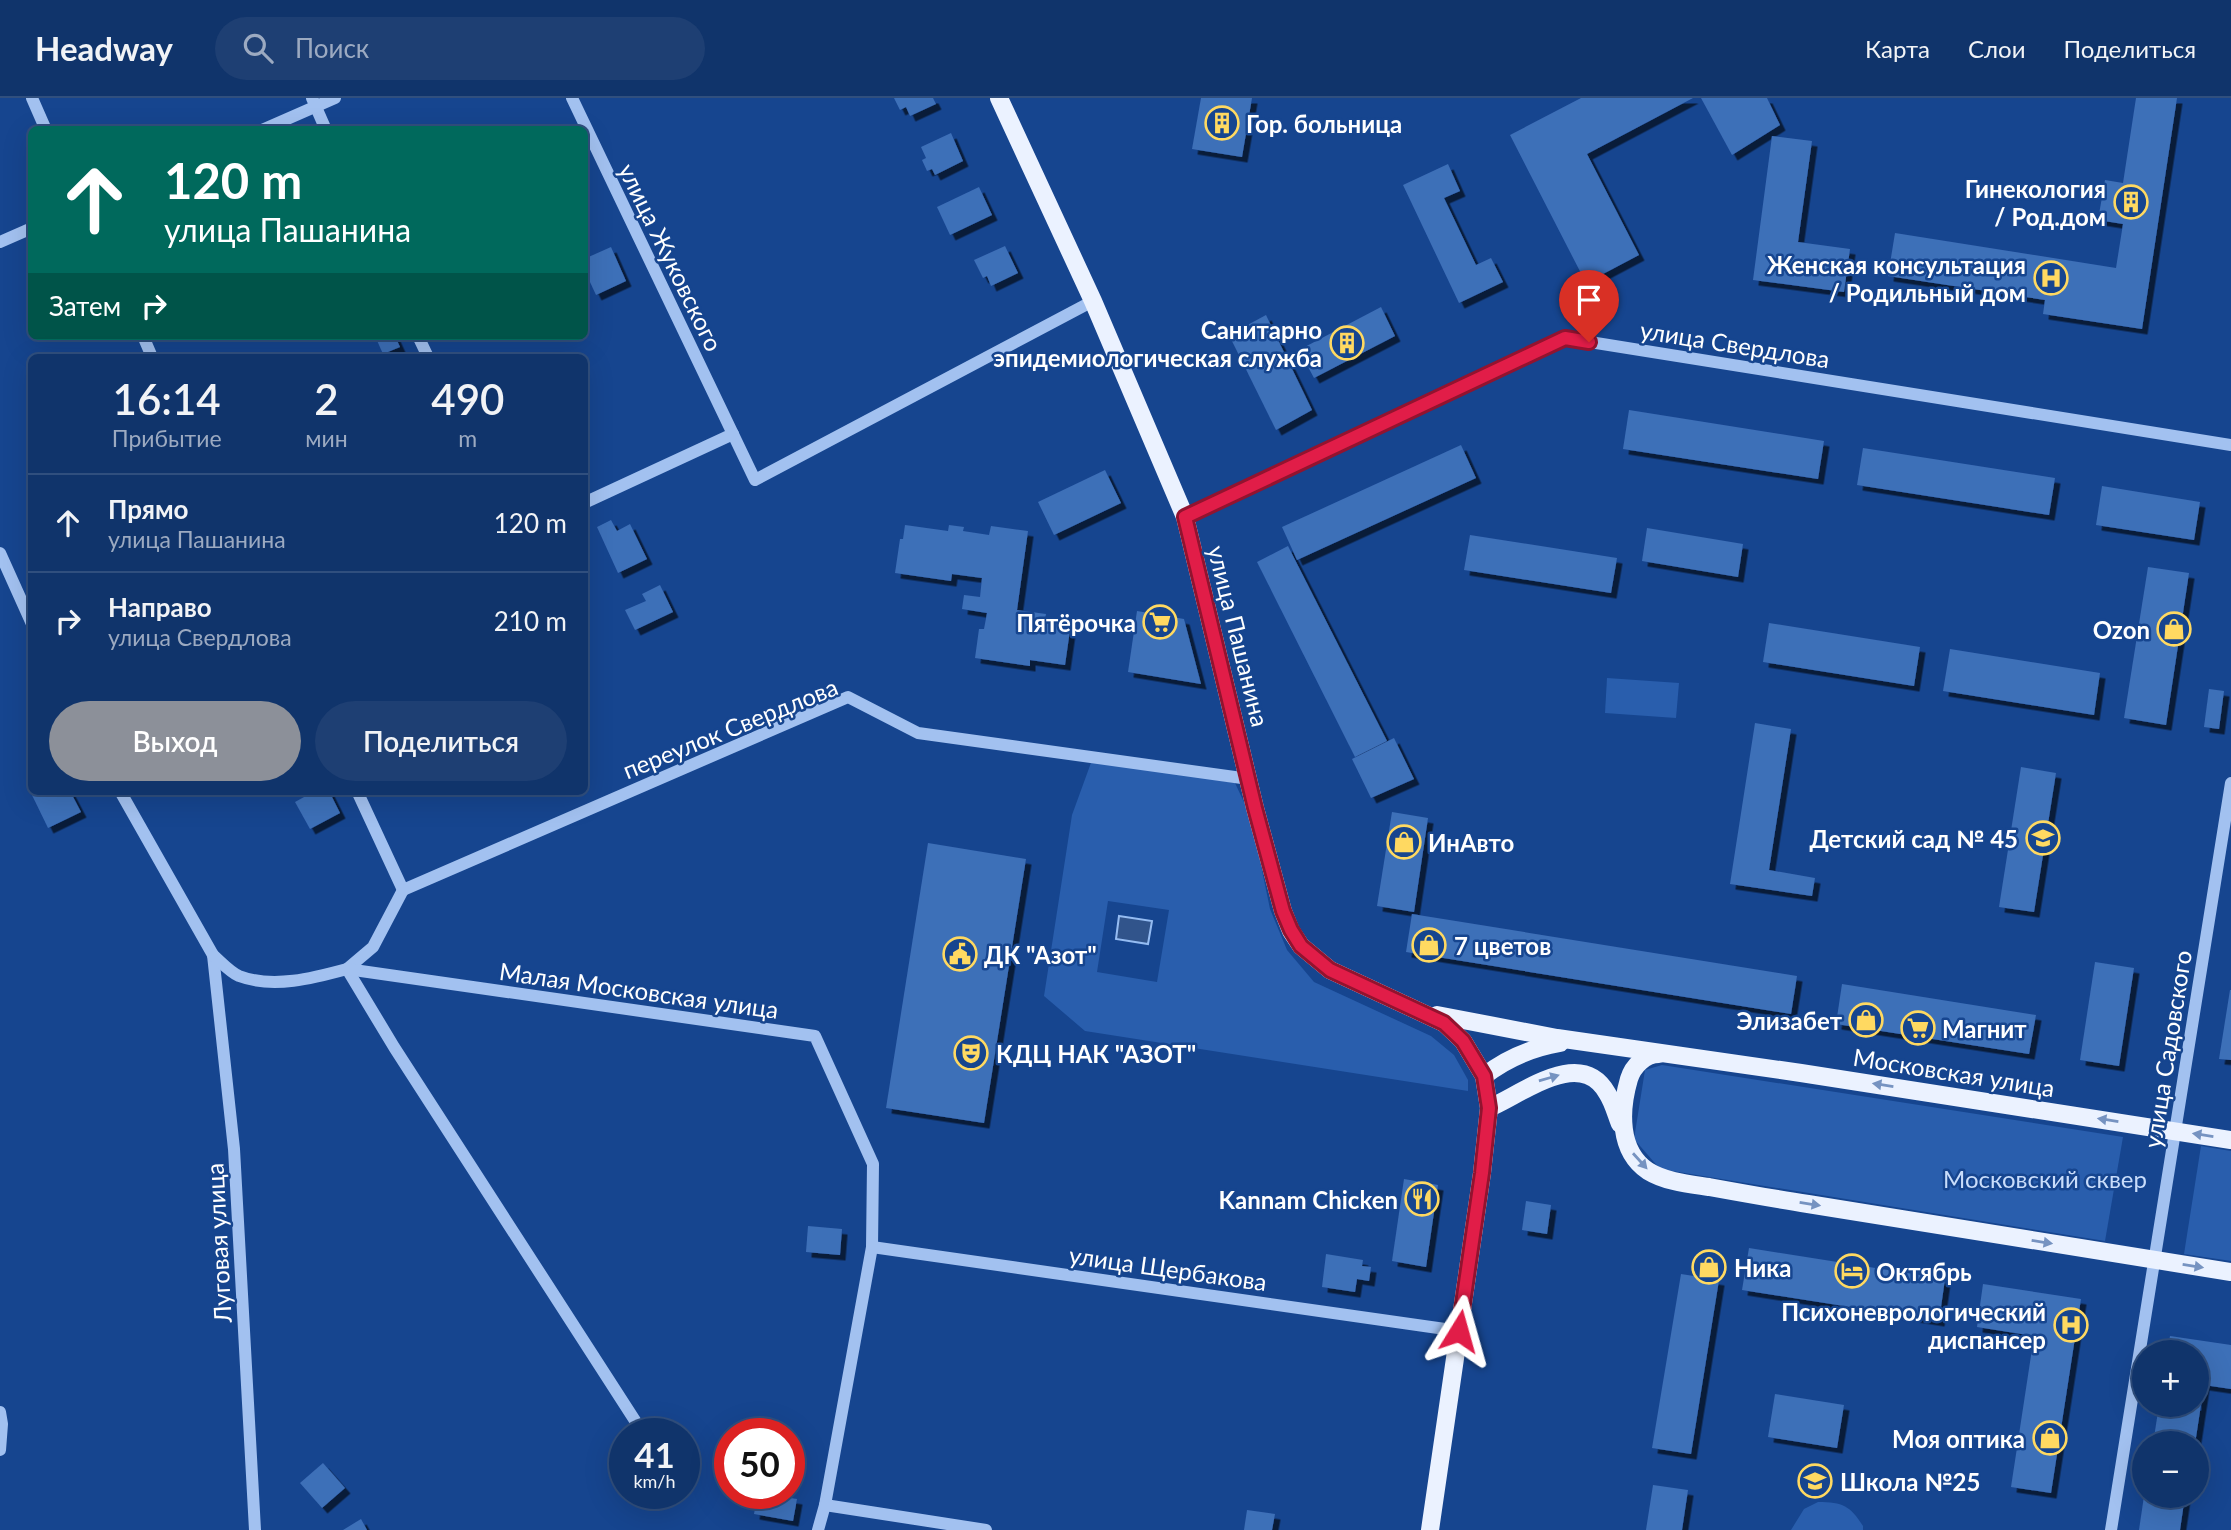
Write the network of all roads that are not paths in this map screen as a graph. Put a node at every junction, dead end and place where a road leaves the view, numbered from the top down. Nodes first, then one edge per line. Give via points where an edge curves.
1 (32, 98) edge
2 (335, 98) edge
3 (572, 98) edge
4 (999, 98) edge
5 (314, 102) edge
6 (44, 126) edge
7 (269, 126) edge
8 (324, 126) edge
9 (585, 126) edge
10 (588, 131) edge
11 (28, 230) edge
12 (0, 242) edge
13 (1093, 301) junction
14 (733, 434) junction
15 (2231, 445) edge
16 (588, 501) edge
17 (1185, 517) junction
18 (0, 553) edge
19 (28, 615) edge
20 (1249, 779) junction
21 (2231, 783) edge
22 (122, 795) edge
23 (359, 795) edge
24 (403, 890) junction
25 (213, 955) junction
26 (347, 969) junction
27 (1426, 1013) junction
28 (1577, 1041) junction
29 (1670, 1053) junction
30 (1484, 1076) junction
31 (1489, 1108) junction
32 (2175, 1131) junction
33 (1623, 1132) junction
34 (2231, 1140) edge
35 (872, 1247) junction
36 (2155, 1260) junction
37 (2231, 1272) edge
38 (1459, 1331) junction
39 (0, 1412) edge
40 (633, 1418) edge
41 (0, 1450) edge
42 (825, 1504) junction
43 (255, 1530) edge
44 (818, 1530) edge
45 (986, 1530) edge
46 (1430, 1530) edge
47 (2111, 1530) edge

1 - 6 street
2 - 5 street
3 - 9 street, улица Жуковского
4 - 13 main road, улица Пашанина
5 - 7 street
5 - 8 street
10 - 14 street, улица Жуковского
11 - 12 street
13 - 14 street, улица Жуковского via 755,480
13 - 17 main road, улица Пашанина
14 - 16 street
15 - 17 street, улица Свердлова via 1565,338
17 - 20 main road, улица Пашанина
18 - 19 street
20 - 24 street, переулок Свердлова via 918,733 848,697
20 - 27 main road, улица Пашанина via 1283,911 1301,946 1330,970
21 - 32 street, улица Садовского
22 - 25 street, Луговая улица
23 - 24 street
24 - 26 street, Луговая улица via 373,947
25 - 26 street, Луговая улица via 237,976 261,981 316,977
25 - 43 street, Луговая улица via 234,1149
26 - 35 street, Малая Московская улица via 815,1036 873,1164
26 - 40 street
27 - 28 main road
27 - 30 main road via 1463,1041
28 - 29 main road, Московская улица
28 - 30 main road via 1539,1046
32 -> 29 main road, Московская улица
29 - 33 main road via 1652,1054 1631,1074
30 - 31 main road
31 -> 33 main road via 1538,1081 1574,1073 1598,1081
31 - 38 main road
34 -> 32 main road, Московская улица
32 - 36 street, улица Садовского
33 -> 36 main road via 1635,1159 1647,1170 1677,1182
35 - 38 street, улица Щербакова
35 - 42 street
36 -> 37 main road
36 - 47 street, улица Садовского
38 - 46 main road
39 - 41 street
42 - 44 street
42 - 45 street

